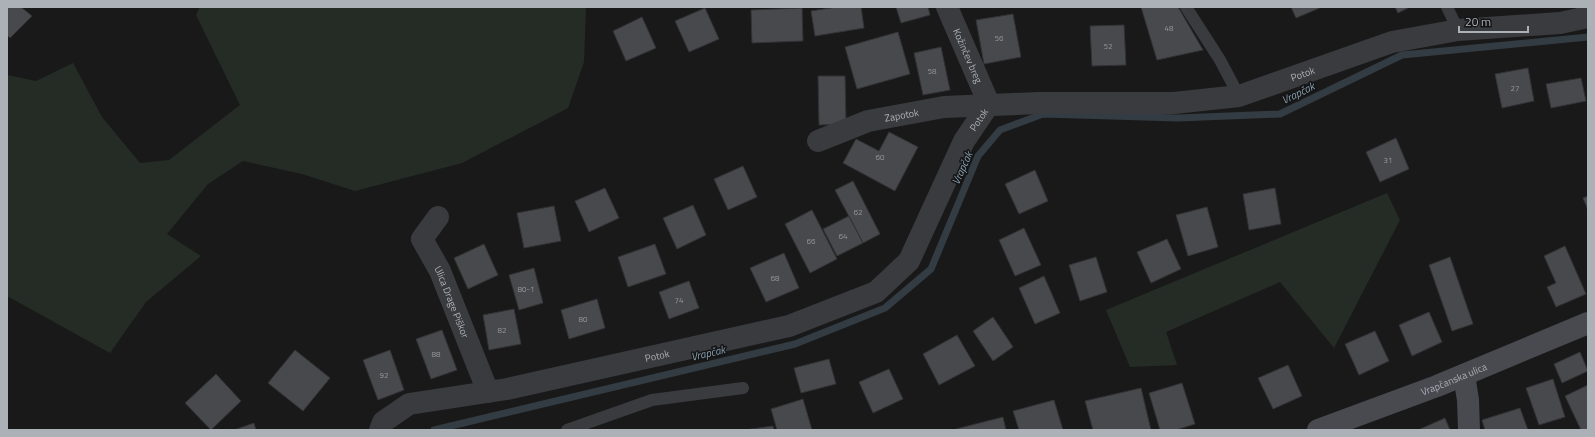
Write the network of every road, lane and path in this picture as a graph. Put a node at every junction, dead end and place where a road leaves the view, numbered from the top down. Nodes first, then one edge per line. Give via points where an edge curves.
1 (947, 7) edge
2 (1186, 7) edge
3 (1447, 7) edge
4 (1588, 17) edge
5 (1458, 30) junction
6 (1239, 96) junction
7 (989, 104) junction
8 (818, 141) dead end
9 (438, 216) dead end
10 (1588, 323) edge
11 (1464, 375) junction
12 (743, 388) dead end
13 (488, 392) junction
14 (382, 426) edge
15 (567, 430) edge
16 (1318, 430) edge
17 (1469, 430) edge

1 - 7 street, Kožinčev breg
2 - 6 lane via 1220,60
3 - 5 lane
4 - 5 street, Potok via 1560,23
5 - 6 street, Potok via 1392,42
6 - 7 street, Potok via 1174,103
7 - 8 street, Zapotok via 944,107 868,121
7 - 13 street, Potok via 964,141 909,261 876,292 789,326
9 - 13 street, Ulica Drage Piškor via 422,239 440,271
10 - 11 main road, Vrapčanska ulica
11 - 16 main road, Vrapčanska ulica
11 - 17 main road
12 - 15 lane via 652,400
13 - 14 street, Potok via 409,404

